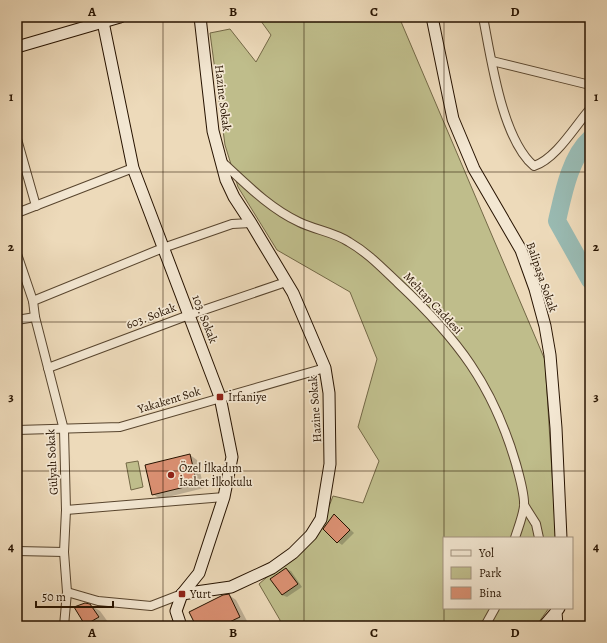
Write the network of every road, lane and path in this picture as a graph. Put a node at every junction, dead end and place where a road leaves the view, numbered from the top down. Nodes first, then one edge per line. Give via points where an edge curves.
1 (120, 17) edge
2 (200, 17) edge
3 (432, 17) edge
4 (483, 17) edge
5 (102, 20) edge
6 (17, 47) edge
7 (492, 61) junction
8 (590, 85) edge
9 (590, 109) edge
10 (17, 139) edge
11 (220, 161) junction
12 (133, 168) junction
13 (36, 206) junction
14 (17, 213) edge
15 (251, 223) junction
16 (163, 248) junction
17 (17, 254) edge
18 (286, 282) junction
19 (33, 301) junction
20 (189, 315) junction
21 (35, 317) junction
22 (17, 320) edge
23 (48, 368) junction
24 (325, 368) junction
25 (220, 397) junction
26 (17, 430) edge
27 (64, 430) junction
28 (224, 497) junction
29 (524, 505) junction
30 (66, 510) junction
31 (516, 537) edge
32 (540, 537) edge
33 (561, 537) edge
34 (17, 551) edge
35 (64, 552) junction
36 (67, 592) junction
37 (182, 594) junction
38 (494, 609) edge
39 (556, 609) edge
40 (64, 626) edge
41 (181, 626) edge
42 (485, 626) edge
43 (544, 626) edge
44 (558, 626) edge

1 - 5 street
2 - 11 street, Hazine Sokak via 213,131
3 - 33 street, Balipaşa Sokak via 453,119 474,169 521,250 545,326 556,428
4 - 7 street
5 - 6 street
5 - 12 street, 103. Sokak
7 - 8 street
7 - 9 street via 503,110 515,141 534,166 554,153
10 - 13 street
11 - 15 street, Hazine Sokak via 234,197
11 - 29 street, Mehtap Caddesi via 276,210 300,223 325,230 349,241 373,259 424,308 465,355 494,403 518,472
12 - 13 street
12 - 16 street, 103. Sokak
13 - 14 street
15 - 16 street via 232,224
15 - 18 street, Hazine Sokak
16 - 19 street
16 - 20 street, 103. Sokak
17 - 19 street, Gülyalı Sokak
18 - 20 street, 603. Sokak
18 - 24 street, Hazine Sokak
19 - 21 street, Gülyalı Sokak
20 - 23 street, 603. Sokak
20 - 25 street, 103. Sokak
21 - 22 street
21 - 23 street, Gülyalı Sokak
23 - 27 street, Gülyalı Sokak
24 - 25 street, Yakakent Sok
24 - 37 street, Hazine Sokak via 329,393 330,464 321,519 311,535 293,554 272,568 232,586
25 - 27 street, Yakakent Sok via 120,427
25 - 28 street, 103. Sokak via 232,456
26 - 27 street, Yakakent Sok
27 - 30 street, Gülyalı Sokak
28 - 30 street
28 - 37 street, 103. Sokak via 199,573
29 - 31 street, Mehtap Caddesi
29 - 32 street via 536,524
30 - 35 street, Gülyalı Sokak
34 - 35 street
35 - 36 street, Gülyalı Sokak
36 - 37 street, Hazine Sokak via 98,601 151,606
36 - 40 street, Gülyalı Sokak
37 - 41 street, 103. Sokak via 176,611
38 - 42 street
39 - 43 street
39 - 44 street

